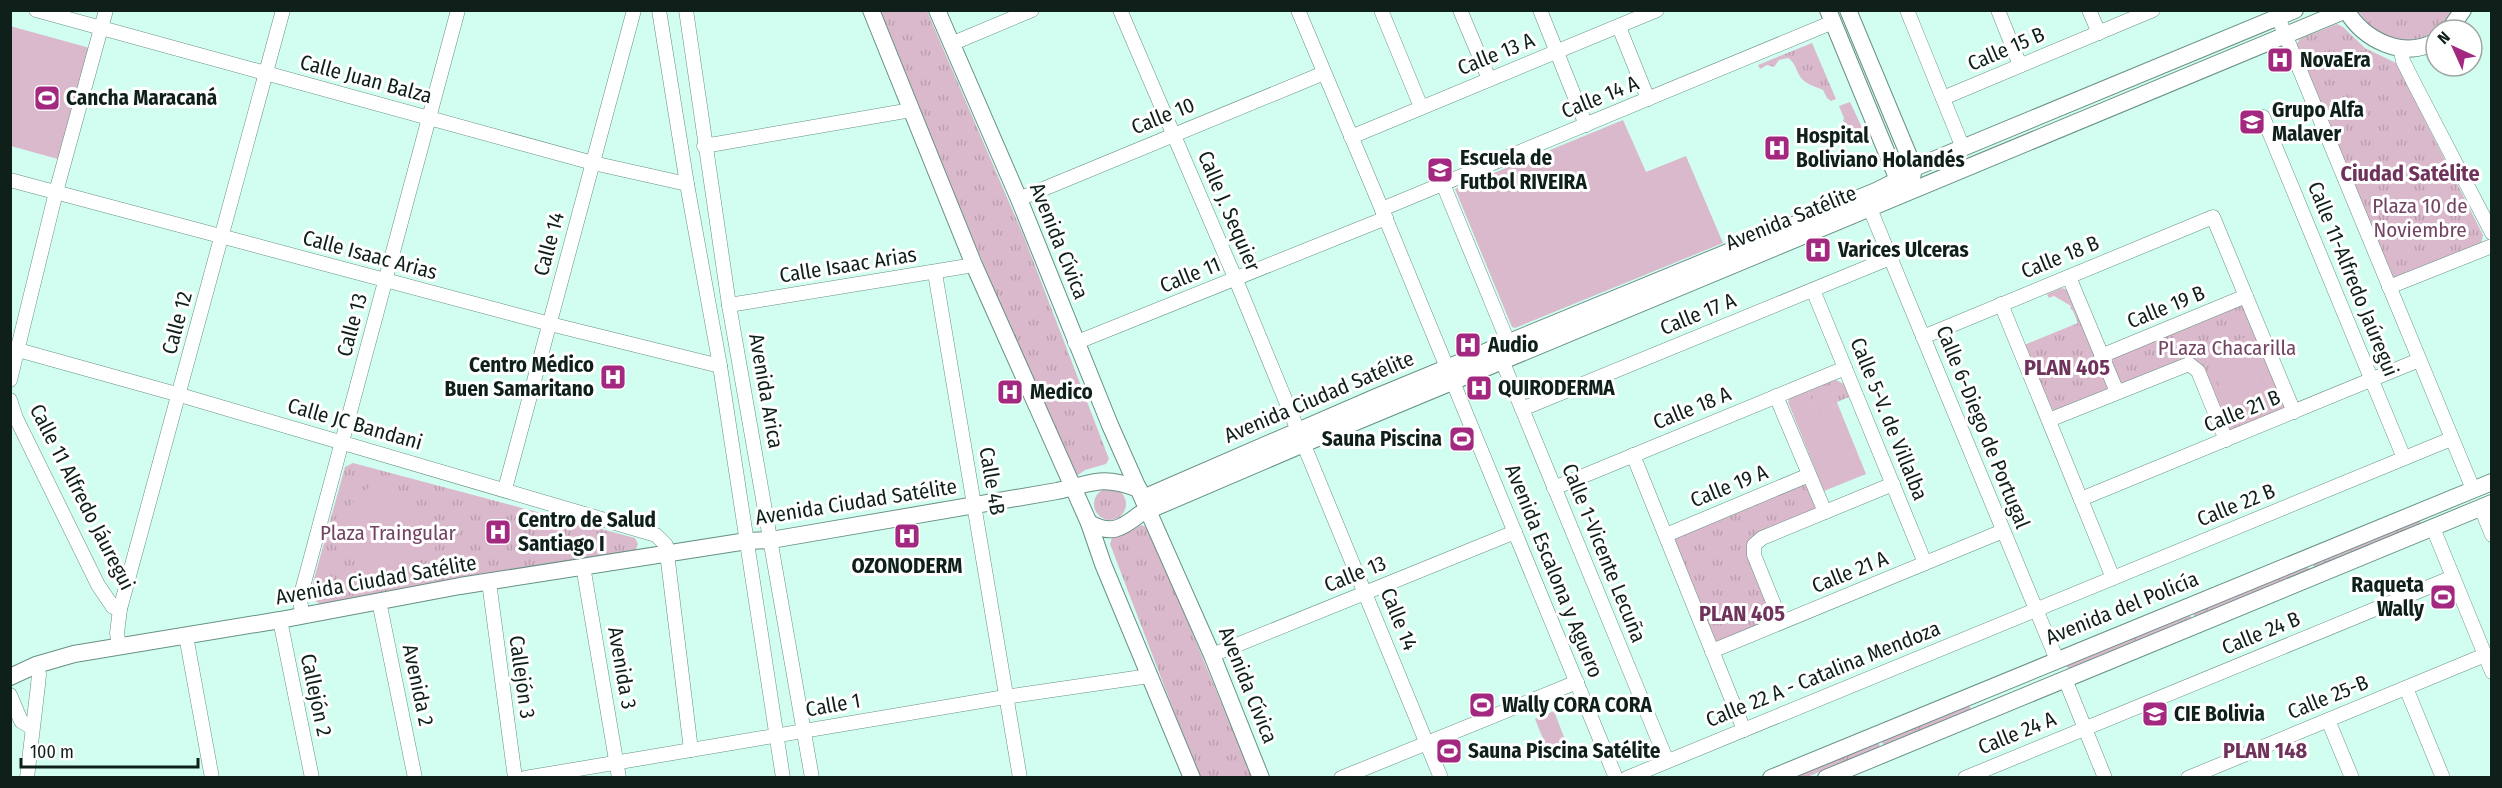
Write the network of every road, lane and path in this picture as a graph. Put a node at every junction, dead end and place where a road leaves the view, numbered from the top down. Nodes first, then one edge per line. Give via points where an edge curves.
1 (36, 10) edge
2 (106, 10) edge
3 (283, 10) edge
4 (458, 10) edge
5 (634, 10) edge
6 (659, 10) edge
7 (686, 10) edge
8 (871, 10) edge
9 (937, 10) edge
10 (1032, 10) edge
11 (1120, 10) edge
12 (1298, 10) edge
13 (1381, 10) edge
14 (1460, 10) edge
15 (1540, 10) edge
16 (1657, 10) edge
17 (1906, 10) edge
18 (1998, 10) edge
19 (2090, 10) edge
20 (2153, 10) edge
21 (2295, 10) edge
22 (2346, 10) edge
23 (1849, 12) edge
24 (2276, 14) edge
25 (1830, 16) edge
26 (1620, 27) junction
27 (101, 28) junction
28 (2099, 33) junction
29 (2285, 37) junction
30 (951, 44) junction
31 (2424, 45) edge
32 (2400, 47) junction
33 (1556, 52) junction
34 (2020, 65) junction
35 (1324, 73) junction
36 (265, 74) junction
37 (1489, 79) junction
38 (2120, 82) junction
39 (1943, 98) junction
40 (1648, 99) junction
41 (2128, 101) junction
42 (1421, 107) junction
43 (911, 111) junction
44 (2263, 117) dead end
45 (430, 118) junction
46 (1586, 125) junction
47 (1173, 135) junction
48 (1351, 136) junction
49 (704, 146) junction
50 (1963, 148) junction
51 (593, 163) junction
52 (1970, 167) junction
53 (1914, 168) junction
54 (10, 180) edge
55 (1898, 180) junction
56 (687, 184) junction
57 (1443, 184) junction
58 (1911, 191) junction
59 (56, 192) junction
60 (1018, 199) junction
61 (1867, 203) junction
62 (1384, 214) junction
63 (2489, 222) edge
64 (223, 237) junction
65 (2492, 246) edge
66 (1890, 258) junction
67 (974, 265) junction
68 (935, 273) junction
69 (2069, 276) junction
70 (1236, 279) junction
71 (385, 280) junction
72 (2389, 287) junction
73 (1813, 290) junction
74 (2246, 296) junction
75 (2001, 304) junction
76 (729, 305) junction
77 (550, 324) junction
78 (1923, 337) junction
79 (1075, 343) junction
80 (18, 350) junction
81 (1502, 350) junction
82 (2101, 356) junction
83 (2419, 360) junction
84 (720, 366) junction
85 (1845, 368) junction
86 (1450, 374) junction
87 (10, 380) edge
88 (2372, 380) junction
89 (2116, 392) junction
90 (180, 394) junction
91 (1776, 396) junction
92 (10, 400) edge
93 (1522, 409) junction
94 (2294, 412) junction
95 (13, 420) edge
96 (2049, 420) junction
97 (1300, 437) junction
98 (2451, 439) junction
99 (2226, 440) junction
100 (342, 443) junction
101 (1633, 455) junction
102 (2404, 458) junction
103 (1809, 476) junction
104 (2492, 482) edge
105 (1893, 484) junction
106 (1072, 488) junction
107 (1554, 488) junction
108 (505, 489) junction
109 (2473, 489) junction
110 (1143, 499) junction
111 (2081, 500) junction
112 (975, 506) junction
113 (2486, 506) edge
114 (2425, 508) junction
115 (1825, 512) junction
116 (1089, 523) junction
117 (2433, 528) junction
118 (2003, 531) junction
119 (1515, 532) junction
120 (1666, 535) junction
121 (2492, 535) edge
122 (771, 540) junction
123 (747, 541) junction
124 (667, 554) junction
125 (1925, 563) junction
126 (583, 566) junction
127 (2453, 577) junction
128 (2113, 578) junction
129 (489, 582) junction
130 (1366, 592) junction
131 (379, 601) junction
132 (120, 609) junction
133 (2036, 610) junction
134 (302, 615) junction
135 (280, 620) junction
136 (1781, 622) junction
137 (186, 636) junction
138 (119, 648) junction
139 (1712, 651) junction
140 (1212, 655) junction
141 (2485, 655) junction
142 (2057, 660) junction
143 (36, 665) junction
144 (2492, 672) edge
145 (1149, 676) junction
146 (10, 677) edge
147 (2065, 679) junction
148 (1576, 682) junction
149 (2406, 688) junction
150 (10, 695) edge
151 (1005, 698) junction
152 (2328, 720) junction
153 (33, 728) junction
154 (2085, 728) junction
155 (1744, 730) junction
156 (804, 731) junction
157 (775, 736) junction
158 (1426, 743) junction
159 (692, 750) junction
160 (1667, 761) junction
161 (617, 762) junction
162 (2193, 776) edge
163 (27, 777) edge
164 (212, 777) edge
165 (312, 777) edge
166 (415, 777) edge
167 (514, 777) edge
168 (525, 777) edge
169 (619, 777) edge
170 (783, 777) edge
171 (812, 777) edge
172 (1020, 777) edge
173 (1192, 777) edge
174 (1262, 777) edge
175 (1341, 777) edge
176 (1441, 777) edge
177 (1616, 777) edge
178 (1627, 777) edge
179 (1771, 777) edge
180 (1826, 777) edge
181 (1965, 777) edge
182 (2105, 777) edge
183 (2352, 777) edge
184 (2443, 777) edge

1 - 27 street, Calle Juan Balza
2 - 27 street
3 - 36 street, Calle 12
4 - 45 street, Calle 13
5 - 51 street, Calle 14
6 - 56 street, Avenida Arica
7 - 49 street, Avenida Arica
8 - 43 main road
9 - 30 main road, Avenida Cívica
10 - 30 street
11 - 47 street, Calle J. Sequier
12 - 35 street, Avenida Escalona y Aguero
13 - 42 street
14 - 37 street
15 - 33 street
16 - 26 street, Calle 13 A
17 - 39 street
18 - 34 street
19 - 28 street
20 - 28 street, Calle 15 B
21 - 24 main road, Avenida Satélite
22 - 29 main road, Avenida Satélite
22 - 32 main road via 2367,34
23 - 25 main road
23 - 53 main road
24 - 29 street
24 - 38 main road, Avenida Satélite
25 - 40 street, Calle 14 A
25 - 55 main road
26 - 33 street, Calle 13 A
26 - 40 street
27 - 36 street, Calle Juan Balza
27 - 59 street
28 - 34 street, Calle 15 B
29 - 41 main road, Avenida Satélite
29 - 72 street
30 - 60 main road, Avenida Cívica
31 - 32 main road
32 - 63 street via 2405,66
33 - 37 street, Calle 13 A
33 - 46 street
34 - 39 street, Calle 15 B
35 - 47 street, Calle 10
35 - 48 street, Avenida Escalona y Aguero
36 - 45 street, Calle Juan Balza
36 - 64 street, Calle 12
37 - 42 street, Calle 13 A
38 - 41 main road
38 - 50 main road, Avenida Satélite
39 - 50 street
40 - 46 street, Calle 14 A
41 - 52 main road, Avenida Satélite
42 - 48 street, Calle 13 A
43 - 49 street
43 - 67 main road
44 - 88 street, Calle 11-Alfredo Jaúregui
45 - 51 street, Calle Juan Balza
45 - 71 street, Calle 13
46 - 57 street, Calle 14 A
47 - 60 street, Calle 10
47 - 70 street, Calle J. Sequier
48 - 62 street, Avenida Escalona y Aguero
49 - 76 street, Avenida Arica
50 - 52 main road
50 - 53 main road, Avenida Satélite
51 - 56 street, Calle Juan Balza
51 - 77 street, Calle 14
52 - 58 main road, Avenida Satélite
53 - 55 main road, Avenida Satélite
53 - 58 main road
54 - 59 street, Calle Isaac Arias
55 - 58 main road
55 - 61 main road, Avenida Satélite
56 - 84 street, Avenida Arica
57 - 62 street, Calle 14 A
57 - 81 street, Calle 1-Vicente Lecuña
58 - 61 main road, Avenida Satélite
59 - 64 street, Calle Isaac Arias
59 - 80 street
60 - 79 main road, Avenida Cívica
61 - 66 street, Calle 6-Diego de Portugal
61 - 81 main road, Avenida Satélite
62 - 70 street, Calle 11
62 - 86 street, Avenida Escalona y Aguero
64 - 71 street, Calle Isaac Arias
64 - 90 street, Calle 12
65 - 72 street
66 - 73 street, Calle 17 A
66 - 78 street, Calle 6-Diego de Portugal
67 - 68 street, Calle Isaac Arias
67 - 106 main road
68 - 76 street, Calle Isaac Arias
68 - 112 street, Calle 4B
69 - 74 street, Calle 18 B via 2213,217
69 - 75 street, Calle 18 B
69 - 82 street
70 - 79 street, Calle 11
70 - 97 street, Calle J. Sequier
71 - 77 street, Calle Isaac Arias
71 - 100 street, Calle 13
72 - 83 street
73 - 85 street, Calle 5-V. de Villalba
73 - 93 street, Calle 17 A
74 - 82 street, Calle 19 B
74 - 94 street
75 - 78 street, Calle 18 B
75 - 96 street
76 - 122 street, Avenida Arica
77 - 84 street, Calle Isaac Arias
77 - 108 street, Calle 14
78 - 118 street, Calle 6-Diego de Portugal
79 - 110 main road, Avenida Cívica
80 - 87 street
80 - 90 street, Calle JC Bandani
81 - 86 main road, Avenida Satélite
81 - 93 street, Calle 1-Vicente Lecuña
82 - 89 street
83 - 88 street, Calle 21 B
83 - 98 street
84 - 123 street, Avenida Arica
85 - 91 street, Calle 18 A
85 - 105 street, Calle 5-V. de Villalba
86 - 97 main road, Avenida Ciudad Satélite
86 - 119 street, Avenida Escalona y Aguero
88 - 94 street, Calle 21 B
88 - 102 street, Calle 11-Alfredo Jaúregui
89 - 96 street
89 - 99 street via 2192,365
90 - 100 street, Calle JC Bandani
90 - 132 street, Calle 12
91 - 101 street, Calle 18 A
91 - 103 street
92 - 95 street, Calle 11 Alfredo Jáuregui
93 - 107 street, Calle 1-Vicente Lecuña
94 - 99 street, Calle 21 B
95 - 132 street, Calle 11 Alfredo Jáuregui via 104,597
96 - 111 street
97 - 110 main road, Avenida Ciudad Satélite
97 - 130 street, Calle 14
98 - 102 street, Calle 22 B
98 - 109 street
99 - 111 street, Calle 21 B
100 - 108 street, Calle JC Bandani
100 - 134 street, Calle 13 via 300,598
101 - 107 street, Calle 18 A
101 - 120 street
102 - 128 street, Calle 22 B
103 - 115 street
103 - 120 street, Calle 19 A
104 - 109 main road, Avenida del Policía
105 - 115 street
105 - 125 street, Calle 5-V. de Villalba
106 - 110 main road, Avenida Ciudad Satélite via 1114,480
106 - 112 main road, Avenida Ciudad Satélite
106 - 116 main road
107 - 160 street, Calle 1-Vicente Lecuña
108 - 124 street, Calle JC Bandani via 656,535 666,545
109 - 113 main road
109 - 114 main road, Avenida del Policía
110 - 116 main road, Avenida Ciudad Satélite via 1119,528 1101,529
110 - 140 main road, Avenida Cívica
111 - 128 street
112 - 122 main road, Avenida Ciudad Satélite
112 - 151 street, Calle 4B
113 - 117 main road, Avenida del Policía
113 - 121 street
114 - 117 main road
114 - 142 main road, Avenida del Policía
115 - 136 street via 1754,545 1754,555
116 - 145 main road
117 - 127 street
117 - 147 main road, Avenida del Policía
118 - 125 street, Calle 21 A
118 - 133 street, Calle 6-Diego de Portugal
119 - 130 street, Calle 13
119 - 148 street, Avenida Escalona y Aguero
120 - 139 street
122 - 123 main road, Avenida Ciudad Satélite
122 - 156 street, Avenida Arica
123 - 124 main road, Avenida Ciudad Satélite
123 - 157 street, Avenida Arica
124 - 126 main road, Avenida Ciudad Satélite
124 - 159 street
125 - 136 street, Calle 21 A
126 - 129 main road, Avenida Ciudad Satélite
126 - 161 street, Avenida 3
127 - 141 street
127 - 154 street, Calle 24 B
128 - 133 street, Calle 22 B
129 - 131 main road, Avenida Ciudad Satélite
129 - 167 street, Callejón 3
130 - 140 street, Calle 13
130 - 158 street, Calle 14
131 - 134 main road, Avenida Ciudad Satélite
131 - 166 street, Avenida 2
132 - 138 street, Calle 12
133 - 142 street, Calle 6-Diego de Portugal
133 - 155 street, Calle 22 A - Catalina Mendoza
134 - 135 main road, Avenida Ciudad Satélite
135 - 137 main road, Avenida Ciudad Satélite
135 - 165 street, Callejón 2
136 - 139 street, Calle 21 A
137 - 138 main road, Avenida Ciudad Satélite
137 - 164 street
138 - 143 main road, Avenida Ciudad Satélite via 74,654
139 - 155 street
140 - 174 main road, Avenida Cívica
141 - 144 street
141 - 149 street, Calle 25-B
142 - 147 main road
142 - 179 main road, Avenida del Policía
143 - 146 main road, Avenida Ciudad Satélite
143 - 153 street via 39,674
145 - 151 street, Calle 1
145 - 173 main road
147 - 154 street
147 - 180 main road, Avenida del Policía
148 - 158 street
148 - 177 street, Avenida Escalona y Aguero
149 - 152 street, Calle 25-B
149 - 184 street
150 - 153 street via 21,721
151 - 156 street, Calle 1
151 - 172 street, Calle 4B
152 - 162 street, Calle 25-B
152 - 183 street
153 - 163 street
154 - 181 street, Calle 24 A
154 - 182 street
155 - 160 street, Calle 22 A - Catalina Mendoza
156 - 157 street, Calle 1
156 - 171 street, Avenida Arica
157 - 159 street, Calle 1
157 - 170 street, Avenida Arica
158 - 175 street
158 - 176 street, Calle 14
159 - 161 street, Calle 1
160 - 178 street, Calle 22 A - Catalina Mendoza
161 - 168 street, Calle 1
161 - 169 street, Avenida 3

